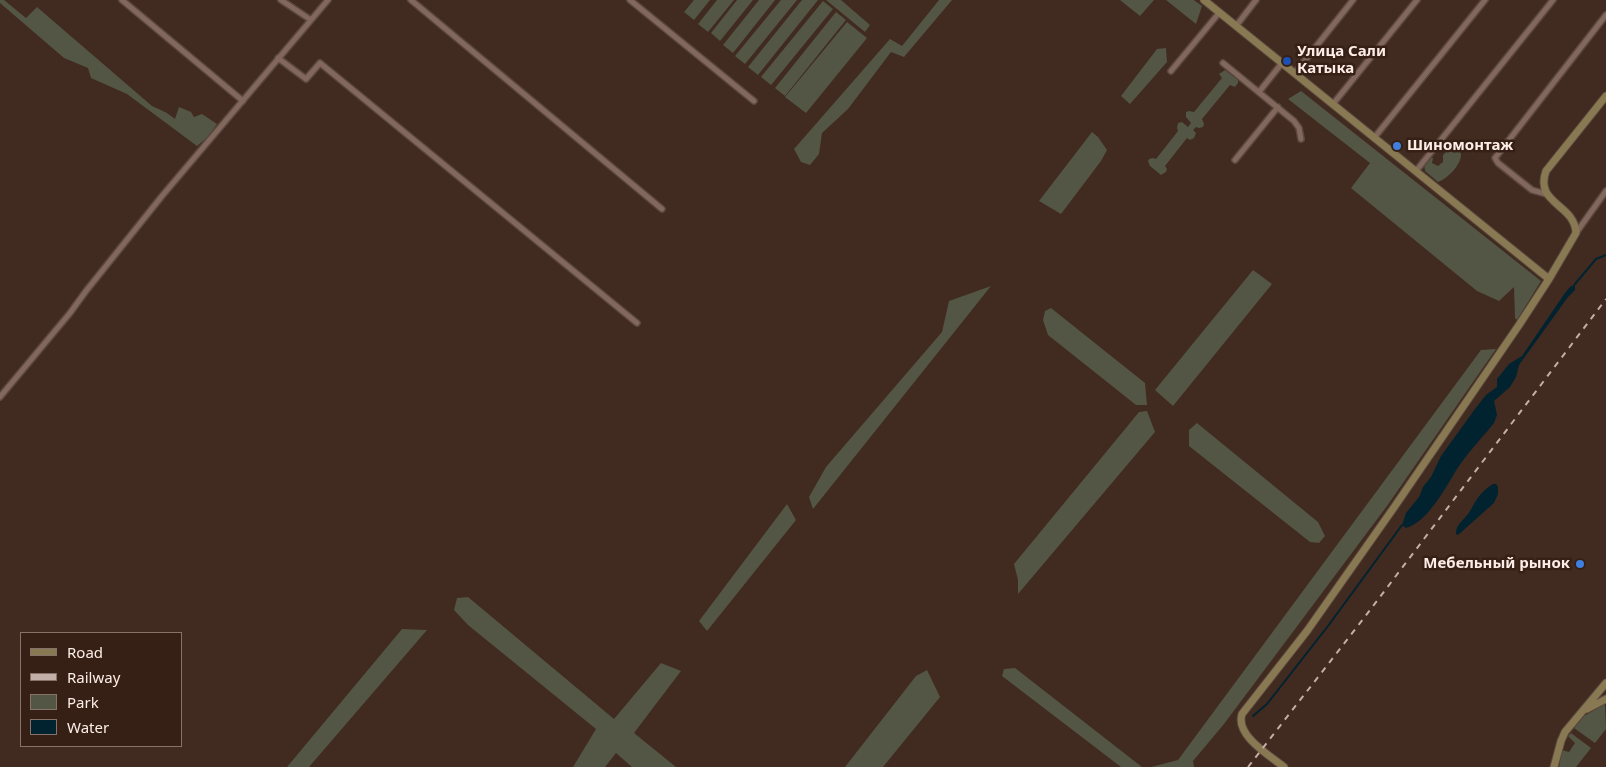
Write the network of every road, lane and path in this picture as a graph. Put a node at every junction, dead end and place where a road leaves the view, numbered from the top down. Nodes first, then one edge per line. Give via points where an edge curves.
1 (122, 0) edge
2 (281, 0) edge
3 (328, 0) edge
4 (411, 0) edge
5 (630, 0) edge
6 (1204, 0) edge
7 (1256, 0) edge
8 (1353, 0) edge
9 (1418, 0) edge
10 (1485, 0) edge
11 (1553, 0) edge
12 (1219, 12) junction
13 (1606, 15) edge
14 (311, 20) junction
15 (1236, 26) junction
16 (278, 58) junction
17 (1223, 63) dead end
18 (1282, 63) junction
19 (1170, 71) dead end
20 (1295, 73) junction
21 (1259, 92) junction
22 (1606, 96) edge
23 (243, 101) junction
24 (754, 101) dead end
25 (1333, 104) junction
26 (1278, 107) junction
27 (1374, 138) junction
28 (1301, 139) dead end
29 (1235, 160) dead end
30 (1416, 171) junction
31 (1606, 191) edge
32 (1546, 194) junction
33 (662, 209) dead end
34 (1576, 233) junction
35 (1549, 279) junction
36 (637, 323) dead end
37 (0, 397) edge
38 (1606, 683) edge
39 (1606, 699) edge
40 (1583, 711) junction
41 (1284, 767) edge
42 (1554, 767) edge

1 - 23 street
2 - 14 street
3 - 14 street
4 - 33 street
5 - 24 street
6 - 12 main road
7 - 15 street
8 - 20 street
9 - 25 street
10 - 27 street
11 - 30 street
12 - 15 main road
12 - 19 street
13 - 32 street via 1495,158 1532,190
14 - 16 street
15 - 18 main road
16 - 23 street
16 - 36 street via 306,79 320,63
17 - 21 street
18 - 20 main road
18 - 21 street
20 - 25 main road
21 - 26 street
22 - 32 main road via 1546,171 1543,186
23 - 37 street
25 - 27 main road
26 - 28 street via 1294,121
26 - 29 street
27 - 30 main road
30 - 35 main road
31 - 34 street
32 - 34 main road via 1573,220
34 - 35 main road
35 - 41 main road via 1307,632 1242,714 1242,734
38 - 40 main road
39 - 40 main road
40 - 42 main road via 1565,732

